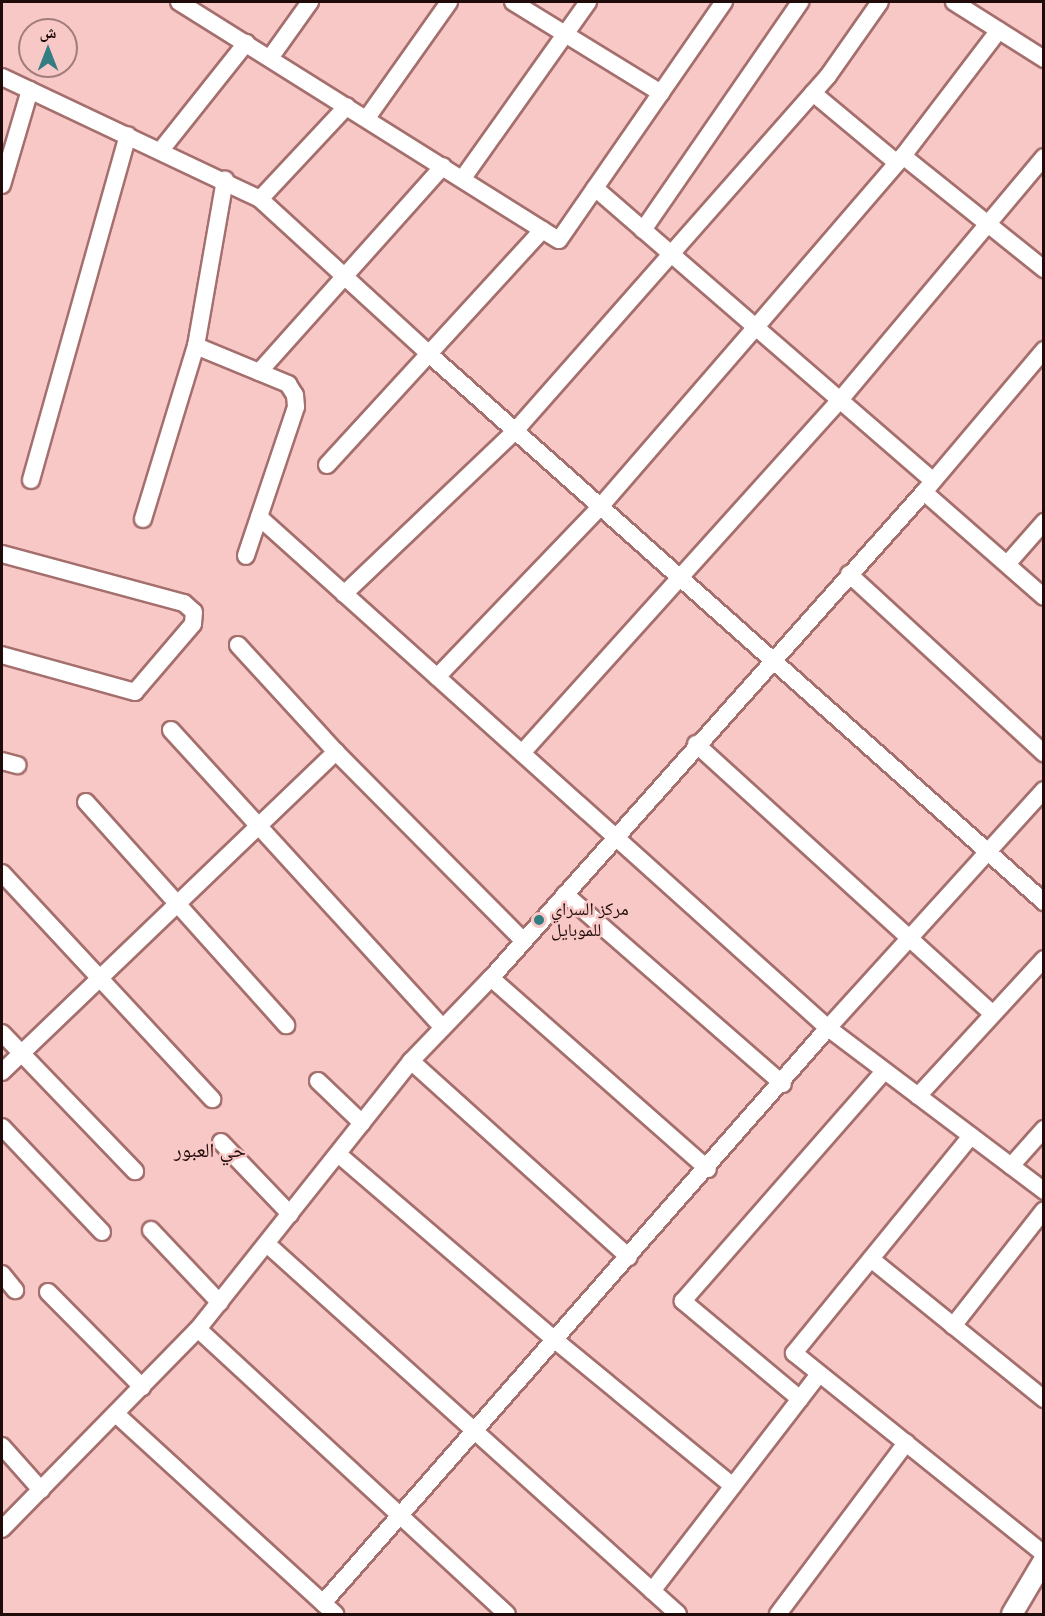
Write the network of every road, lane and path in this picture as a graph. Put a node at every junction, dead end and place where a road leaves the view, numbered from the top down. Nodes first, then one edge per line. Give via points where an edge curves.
1 (179, 2) edge
2 (310, 2) edge
3 (449, 2) edge
4 (513, 2) edge
5 (588, 2) edge
6 (724, 2) edge
7 (800, 2) edge
8 (880, 2) edge
9 (958, 2) edge
10 (999, 30) junction
11 (565, 34) junction
12 (246, 43) junction
13 (270, 58) junction
14 (1044, 59) edge
15 (2, 77) edge
16 (30, 90) junction
17 (661, 93) junction
18 (813, 93) junction
19 (347, 106) junction
20 (367, 118) junction
21 (128, 135) junction
22 (160, 150) junction
23 (1044, 157) edge
24 (900, 160) junction
25 (443, 166) junction
26 (463, 178) junction
27 (225, 180) junction
28 (2, 185) edge
29 (595, 188) junction
30 (260, 199) junction
31 (988, 224) junction
32 (542, 230) junction
33 (643, 230) junction
34 (672, 255) junction
35 (1044, 269) edge
36 (343, 275) junction
37 (756, 327) junction
38 (196, 346) junction
39 (1044, 350) edge
40 (429, 354) junction
41 (259, 372) junction
42 (840, 400) junction
43 (515, 431) junction
44 (327, 465) dead end
45 (31, 480) dead end
46 (928, 486) junction
47 (600, 507) junction
48 (259, 517) junction
49 (144, 519) dead end
50 (1044, 522) edge
51 (2, 554) edge
52 (246, 556) dead end
53 (1008, 563) junction
54 (849, 574) junction
55 (681, 578) junction
56 (344, 594) junction
57 (1044, 597) edge
58 (238, 645) dead end
59 (2, 655) edge
60 (772, 659) junction
61 (437, 677) junction
62 (171, 730) dead end
63 (696, 744) junction
64 (336, 752) junction
65 (522, 753) junction
66 (1044, 753) edge
67 (1044, 790) edge
68 (86, 802) dead end
69 (257, 828) junction
70 (615, 837) junction
71 (987, 853) junction
72 (2, 873) edge
73 (565, 894) junction
74 (1044, 902) edge
75 (177, 904) junction
76 (911, 939) junction
77 (523, 940) junction
78 (1044, 959) edge
79 (101, 977) junction
80 (491, 978) junction
81 (993, 1014) junction
82 (286, 1025) dead end
83 (443, 1028) junction
84 (828, 1028) junction
85 (2, 1033) edge
86 (21, 1053) junction
87 (411, 1061) junction
88 (884, 1071) junction
89 (2, 1072) edge
90 (318, 1081) dead end
91 (783, 1084) junction
92 (918, 1096) junction
93 (212, 1099) dead end
94 (362, 1123) junction
95 (2, 1127) edge
96 (1044, 1129) edge
97 (971, 1136) junction
98 (221, 1142) dead end
99 (338, 1154) junction
100 (1011, 1166) junction
101 (708, 1169) junction
102 (135, 1171) dead end
103 (1044, 1191) edge
104 (1044, 1210) edge
105 (290, 1214) junction
106 (151, 1230) dead end
107 (102, 1232) dead end
108 (267, 1244) junction
109 (629, 1257) junction
110 (871, 1259) junction
111 (2, 1274) edge
112 (15, 1290) dead end
113 (48, 1292) dead end
114 (220, 1303) junction
115 (953, 1326) junction
116 (198, 1329) junction
117 (555, 1340) junction
118 (819, 1374) junction
119 (142, 1388) junction
120 (800, 1399) junction
121 (1044, 1399) edge
122 (116, 1414) junction
123 (475, 1431) junction
124 (906, 1443) junction
125 (2, 1446) edge
126 (733, 1486) junction
127 (41, 1490) junction
128 (400, 1516) junction
129 (2, 1529) edge
130 (1044, 1554) edge
131 (1044, 1560) edge
132 (652, 1591) junction
133 (329, 1609) edge
134 (507, 1614) edge
135 (678, 1614) edge
136 (778, 1614) edge
137 (1012, 1614) edge

1 - 12 street
2 - 13 street
3 - 20 street
4 - 11 street
5 - 11 street
6 - 17 street
7 - 33 street
8 - 18 street
9 - 10 street
10 - 14 street
10 - 24 street
11 - 17 street
11 - 26 street
12 - 13 street
12 - 22 street
13 - 19 street
15 - 16 street
16 - 21 street
16 - 28 street
17 - 29 street
18 - 24 street
18 - 34 street
19 - 20 street
19 - 30 street
20 - 25 street
21 - 22 street
21 - 45 street
22 - 27 street
23 - 31 street
24 - 31 street
24 - 37 street
25 - 26 street
25 - 36 street
26 - 32 street
27 - 30 street
27 - 38 street
29 - 32 street via 559,240
29 - 33 street
30 - 36 street
31 - 35 street
31 - 42 street
32 - 40 street
33 - 34 street
34 - 37 street
34 - 43 street
36 - 40 street
36 - 41 street
37 - 42 street
37 - 47 street
38 - 41 street
38 - 49 street
39 - 46 street
40 - 43 street
40 - 44 street
41 - 48 street via 288,384 296,407
42 - 46 street
42 - 55 street
43 - 47 street
43 - 56 street
46 - 53 street
46 - 54 street
47 - 55 street
47 - 61 street
48 - 52 street
48 - 56 street
50 - 53 street
51 - 59 street via 184,603 194,612 193,624 135,692
53 - 57 street
54 - 60 street
54 - 66 street
55 - 60 street
55 - 65 street
56 - 61 street
58 - 64 street
60 - 63 street
60 - 71 street
61 - 65 street
62 - 69 street
63 - 70 street
63 - 76 street
64 - 69 street
64 - 77 street
65 - 70 street
67 - 71 street
68 - 75 street
69 - 75 street
69 - 83 street
70 - 73 street
70 - 84 street
71 - 74 street
71 - 76 street
72 - 79 street
73 - 77 street
73 - 91 street
75 - 79 street
75 - 82 street
76 - 81 street
76 - 84 street
77 - 80 street
78 - 81 street
79 - 86 street
79 - 93 street
80 - 83 street
80 - 101 street
81 - 92 street
83 - 87 street
84 - 88 street
84 - 91 street
85 - 86 street
86 - 89 street
86 - 102 street
87 - 94 street
87 - 109 street
88 - 92 street
88 - 120 street via 683,1301
90 - 94 street
91 - 101 street
92 - 97 street
94 - 99 street
95 - 107 street
96 - 100 street
97 - 100 street
97 - 110 street
98 - 105 street
99 - 105 street
99 - 117 street
100 - 103 street
101 - 109 street
104 - 115 street
105 - 108 street
106 - 114 street
108 - 114 street
108 - 123 street
109 - 117 street
110 - 115 street
110 - 118 street via 794,1353
111 - 112 street
113 - 119 street
114 - 116 street
115 - 121 street
116 - 119 street
116 - 128 street
117 - 123 street
117 - 126 street
118 - 120 street
118 - 124 street
119 - 122 street
120 - 126 street
122 - 127 street
122 - 133 street
123 - 128 street
123 - 132 street
124 - 130 street
124 - 136 street
125 - 127 street
126 - 132 street
127 - 129 street
128 - 133 street
128 - 134 street
131 - 137 main road
132 - 135 street

